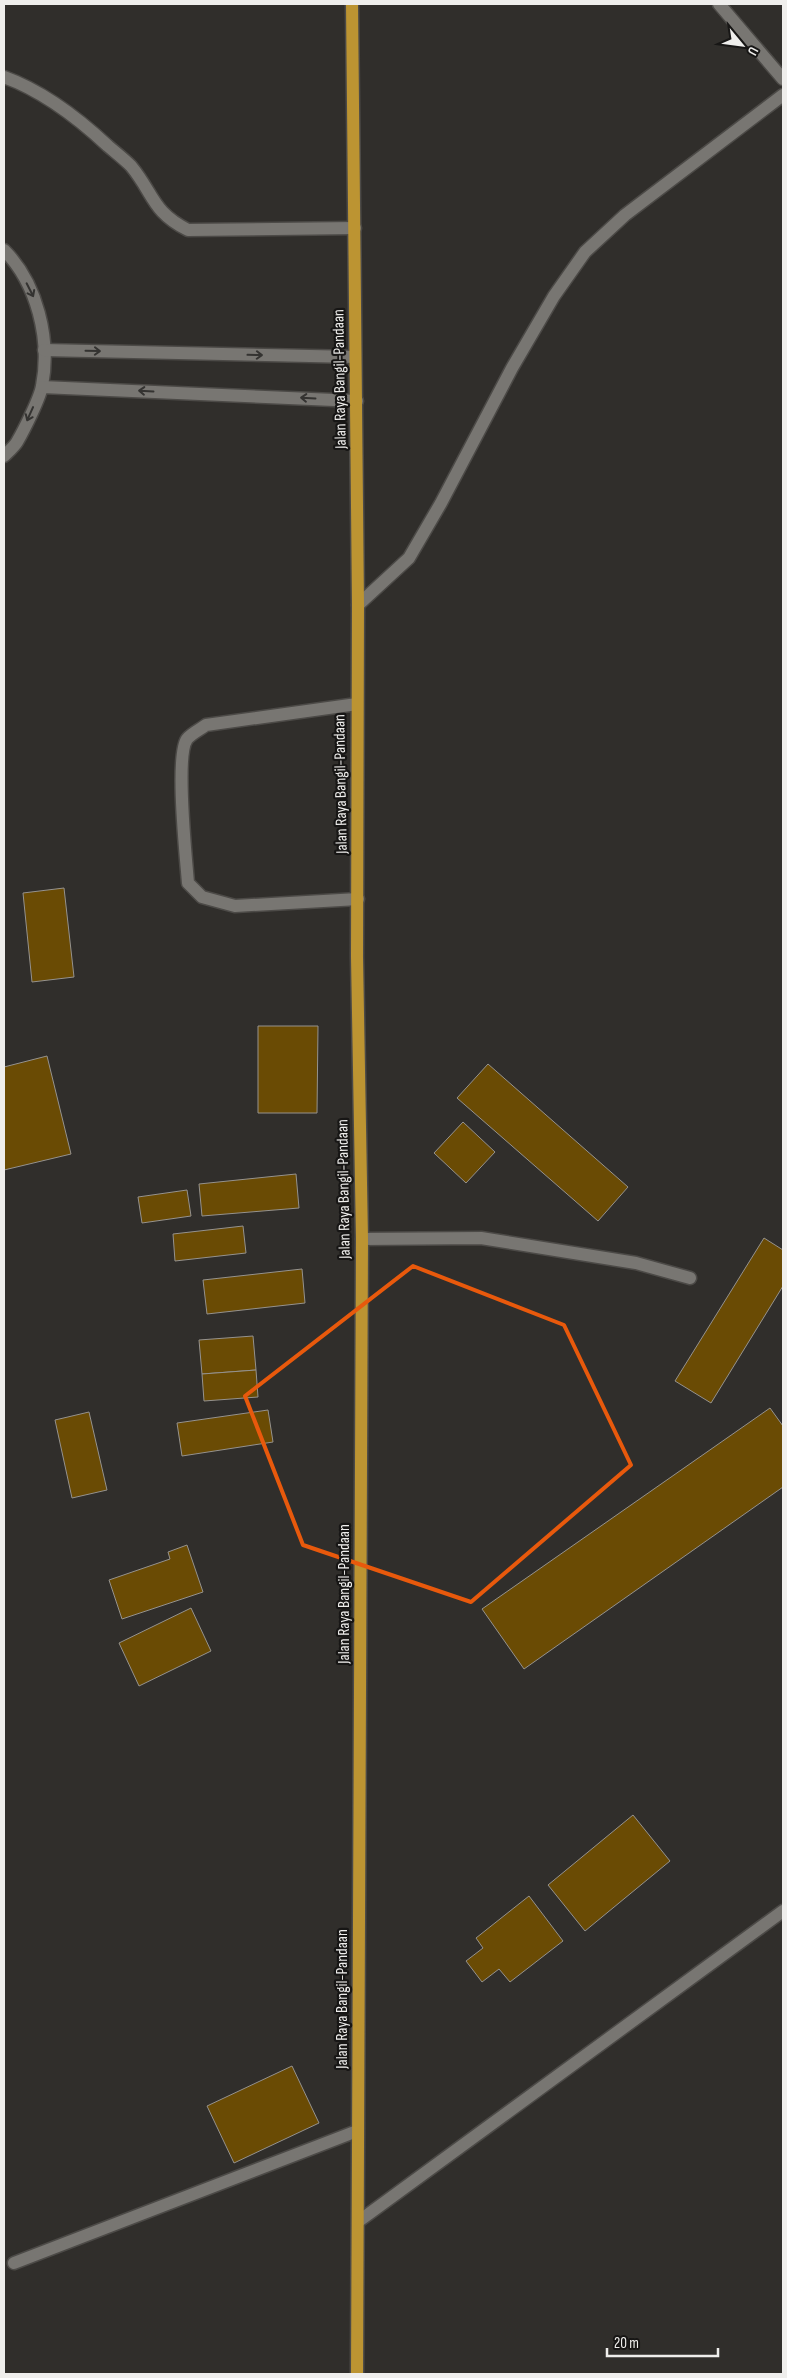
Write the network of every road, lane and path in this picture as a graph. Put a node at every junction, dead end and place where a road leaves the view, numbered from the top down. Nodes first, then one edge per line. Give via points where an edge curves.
1 (352, 4) edge
2 (719, 4) edge
3 (4, 77) edge
4 (783, 79) edge
5 (783, 95) edge
6 (355, 228) junction
7 (4, 250) edge
8 (44, 350) junction
9 (355, 357) junction
10 (42, 387) junction
11 (357, 400) junction
12 (4, 456) edge
13 (358, 605) junction
14 (356, 704) junction
15 (358, 899) junction
16 (362, 1239) junction
17 (690, 1278) dead end
18 (783, 1910) edge
19 (357, 2131) junction
20 (359, 2221) junction
21 (14, 2263) dead end
22 (357, 2374) edge

1 - 6 main road, Jalan Raya Bangil-Pandaan
2 - 4 street
3 - 6 street via 75,116 130,166 168,220 188,230
5 - 13 street via 625,215 585,252 554,296 512,368 409,558
6 - 9 main road, Jalan Raya Bangil-Pandaan
7 -> 8 street via 17,263 38,306
8 -> 9 street
8 - 10 street
9 - 11 main road, Jalan Raya Bangil-Pandaan
11 -> 10 street
10 -> 12 street via 16,443
11 - 13 main road, Jalan Raya Bangil-Pandaan
13 - 14 main road, Jalan Raya Bangil-Pandaan
14 - 15 main road, Jalan Raya Bangil-Pandaan
14 - 15 street via 206,725 188,739 182,752 182,772 188,883 202,897 236,906
15 - 16 main road, Jalan Raya Bangil-Pandaan
16 - 17 street via 482,1238 636,1263
16 - 19 main road, Jalan Raya Bangil-Pandaan
18 - 20 street
19 - 20 main road, Jalan Raya Bangil-Pandaan
19 - 21 street
20 - 22 main road, Jalan Raya Bangil-Pandaan

